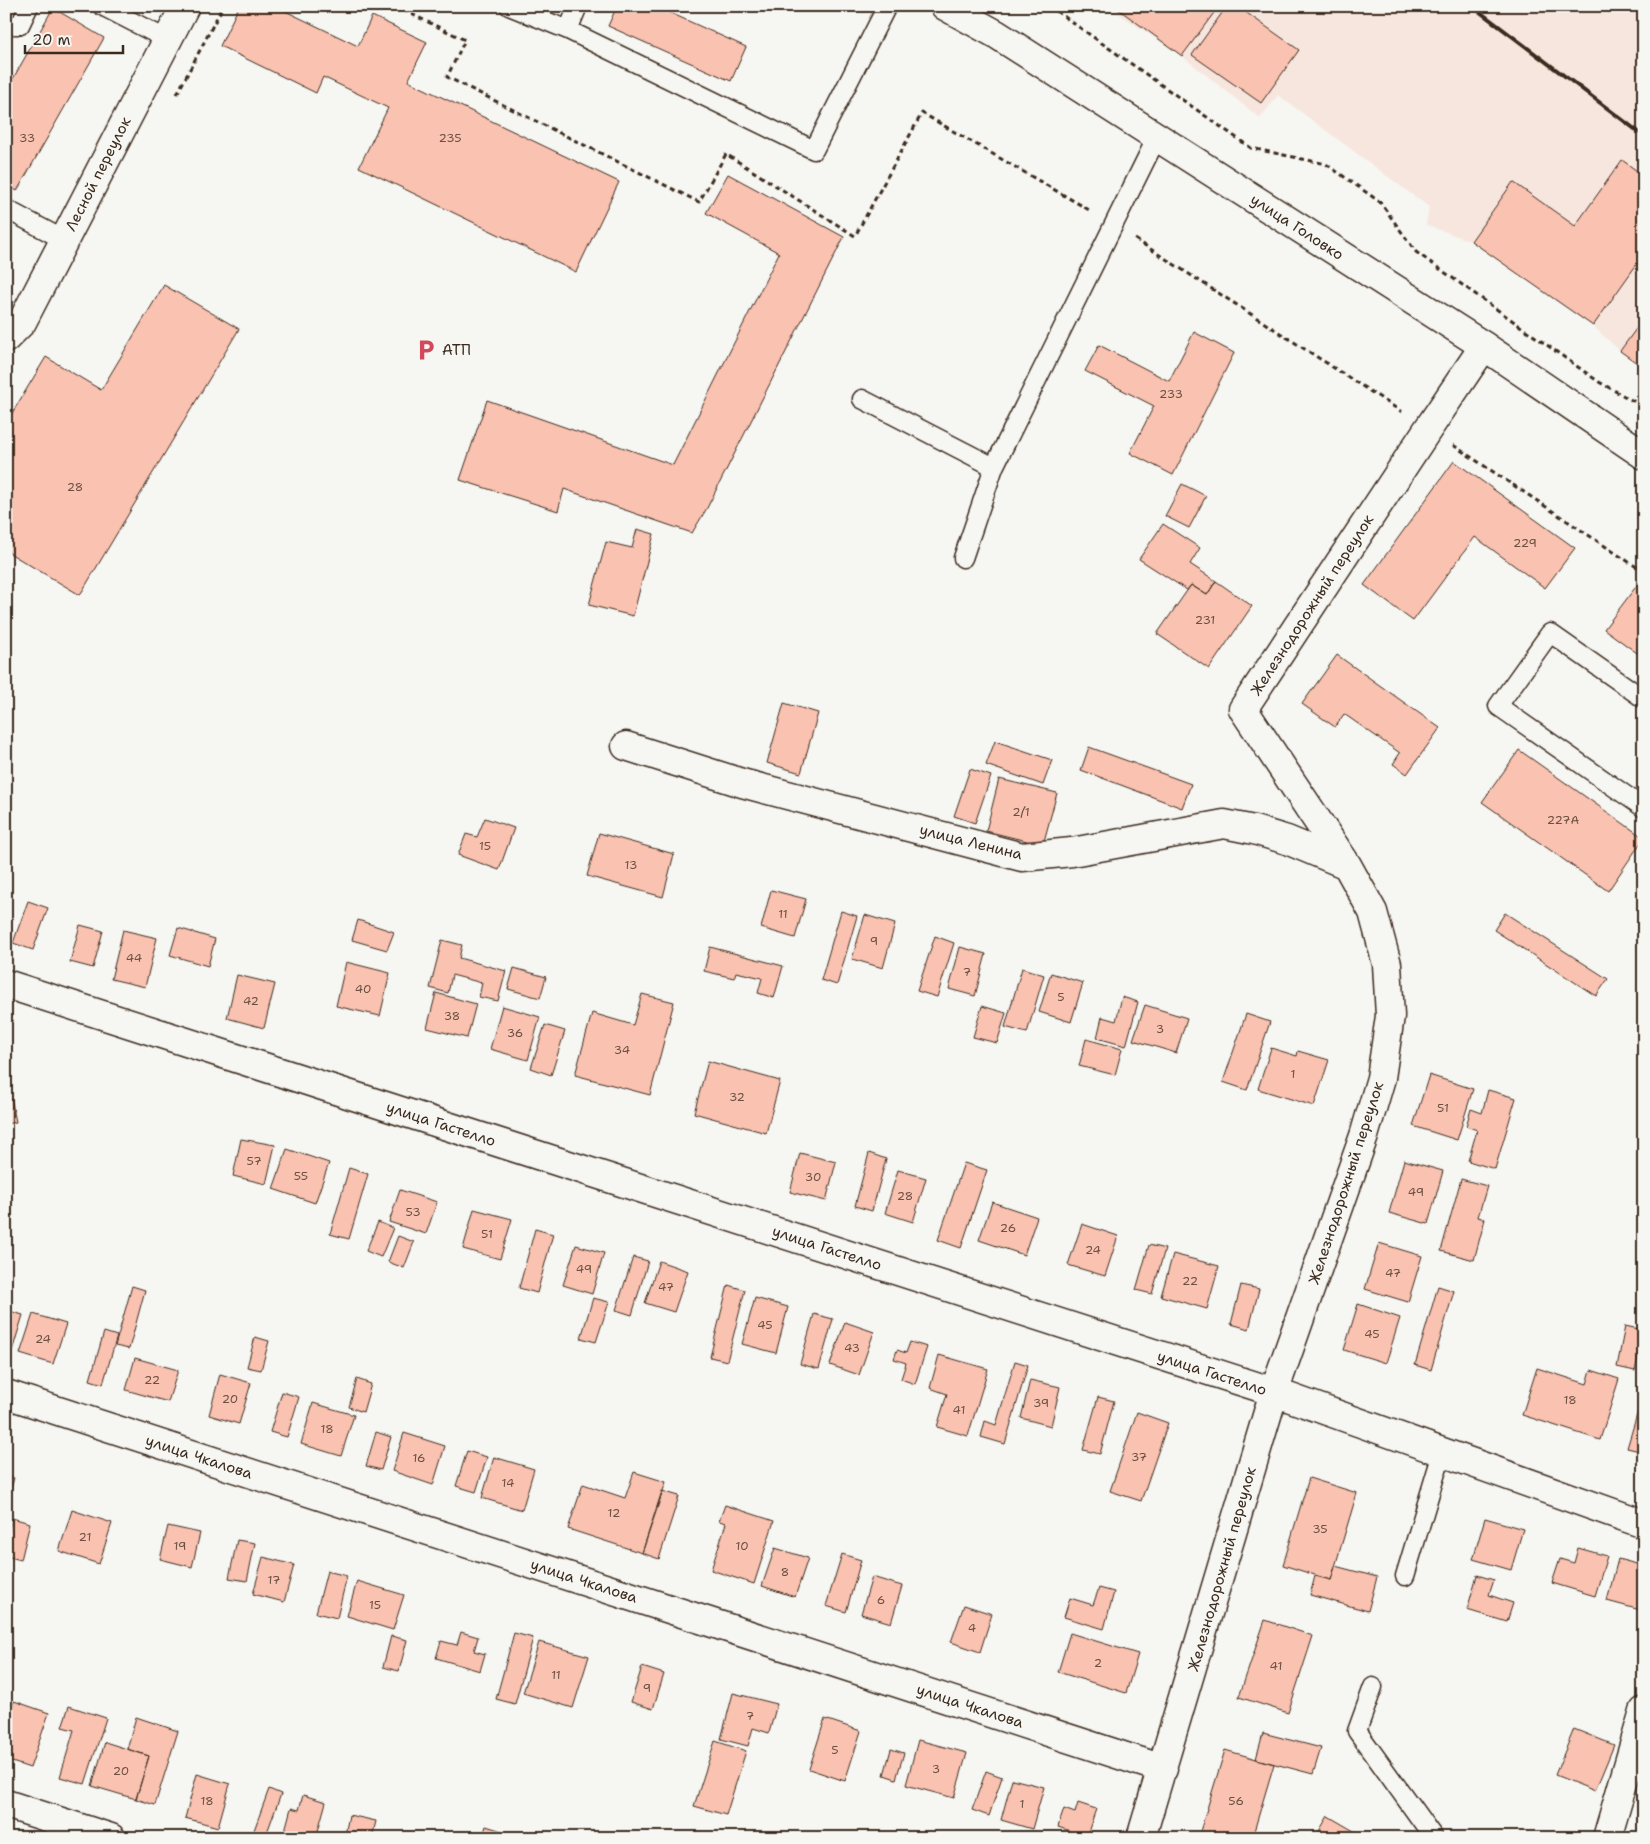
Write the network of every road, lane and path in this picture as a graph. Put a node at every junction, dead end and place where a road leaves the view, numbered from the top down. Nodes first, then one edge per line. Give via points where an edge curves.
1 (29, 6) edge
2 (102, 6) edge
3 (185, 6) edge
4 (395, 6) edge
5 (509, 6) edge
6 (578, 6) edge
7 (887, 6) edge
8 (945, 6) edge
9 (1049, 6) edge
10 (6, 25) edge
11 (568, 30) junction
12 (168, 40) junction
13 (1157, 137) junction
14 (6, 209) edge
15 (1114, 225) junction
16 (64, 240) junction
17 (6, 338) edge
18 (1484, 346) junction
19 (862, 399) dead end
20 (1644, 407) edge
21 (1428, 429) junction
22 (1644, 455) edge
23 (994, 467) junction
24 (963, 558) dead end
25 (1644, 572) edge
26 (1644, 699) edge
27 (626, 746) dead end
28 (1644, 808) edge
29 (1348, 865) junction
30 (6, 984) edge
31 (1274, 1392) junction
32 (6, 1394) edge
33 (1442, 1452) junction
34 (1644, 1524) edge
35 (1405, 1576) dead end
36 (1373, 1687) dead end
37 (1644, 1711) edge
38 (1163, 1769) junction
39 (6, 1804) edge
40 (111, 1838) edge
41 (1141, 1838) edge
42 (1434, 1838) edge
43 (1608, 1838) edge

1 - 10 lane via 20,25
2 - 12 lane
3 - 12 street, Лесной переулок
4 - 15 path via 465,40 447,77 698,202 726,154 855,236 922,113
5 - 11 lane
6 - 11 lane
7 - 11 lane via 814,150
8 - 13 street, улица Головко via 996,34
9 - 20 path via 1251,148 1326,164 1380,202 1416,252 1600,382
12 - 16 street, Лесной переулок
13 - 15 lane
13 - 18 street, улица Головко
14 - 16 lane
15 - 21 path
15 - 23 lane
16 - 17 street, Лесной переулок via 22,322
18 - 21 street, Железнодорожный переулок
18 - 22 street, улица Головко
19 - 23 lane
21 - 25 path
21 - 29 street, Железнодорожный переулок via 1243,708
23 - 24 lane
26 - 28 lane via 1550,633 1498,706
27 - 29 street, улица Ленина via 742,783 1022,857 1072,852 1224,824 1287,840
29 - 31 street, Железнодорожный переулок via 1372,912 1387,964 1390,1016 1381,1078 1364,1136
30 - 31 street, улица Гастелло
31 - 33 street, улица Гастелло
31 - 38 street, Железнодорожный переулок
32 - 38 street, улица Чкалова
33 - 34 street, улица Гастелло
33 - 35 lane
36 - 42 lane via 1357,1731
37 - 43 street
38 - 41 street, Железнодорожный переулок
39 - 40 street

